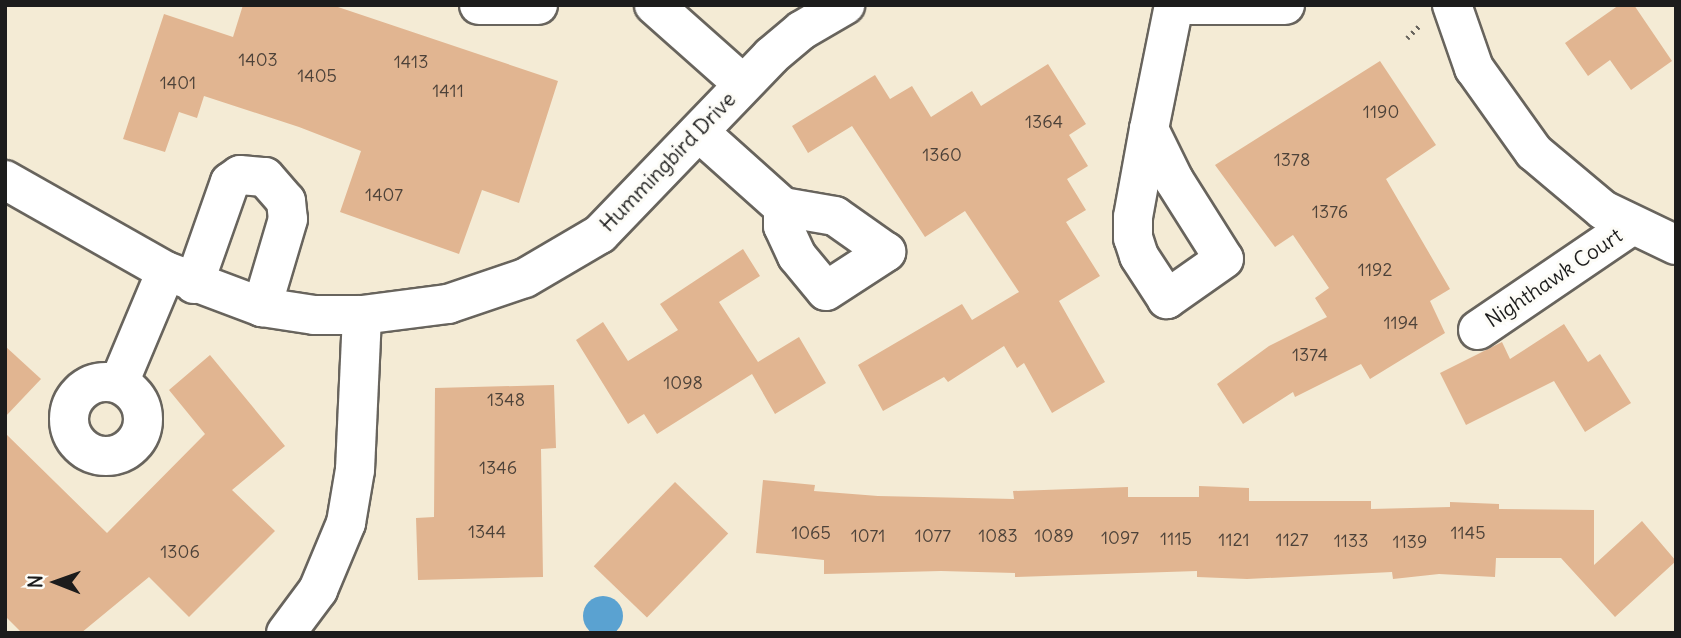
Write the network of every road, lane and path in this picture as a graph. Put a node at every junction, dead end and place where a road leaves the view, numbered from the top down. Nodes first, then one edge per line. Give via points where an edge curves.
1 (479, 5) edge
2 (538, 5) edge
3 (654, 5) edge
4 (845, 5) edge
5 (1174, 5) edge
6 (1180, 5) edge
7 (1286, 5) edge
8 (1438, 12) edge
9 (1407, 38) dead end
10 (743, 84) junction
11 (1149, 130) dead end
12 (699, 132) junction
13 (5, 180) edge
14 (783, 207) dead end
15 (1631, 226) junction
16 (1676, 245) edge
17 (180, 278) junction
18 (262, 307) junction
19 (362, 315) junction
20 (1478, 330) dead end
21 (119, 383) dead end
22 (286, 633) edge

1 - 2 street
3 - 10 street
4 - 10 street, Hummingbird Drive via 802,30
5 - 11 street
6 - 7 street
8 - 9 path
8 - 15 street via 1518,132 1576,190
10 - 12 street, Hummingbird Drive
12 - 14 street
12 - 19 street, Hummingbird Drive via 625,210 562,258 487,293 405,312
13 - 17 street, Hummingbird Drive
15 - 16 street
15 - 20 street, Nighthawk Court
17 - 18 street, Hummingbird Drive
17 - 18 street via 230,182 240,175 265,177 286,201 288,219
17 - 21 street
18 - 19 street, Hummingbird Drive via 314,315
19 - 22 street via 355,470 346,523 318,590

